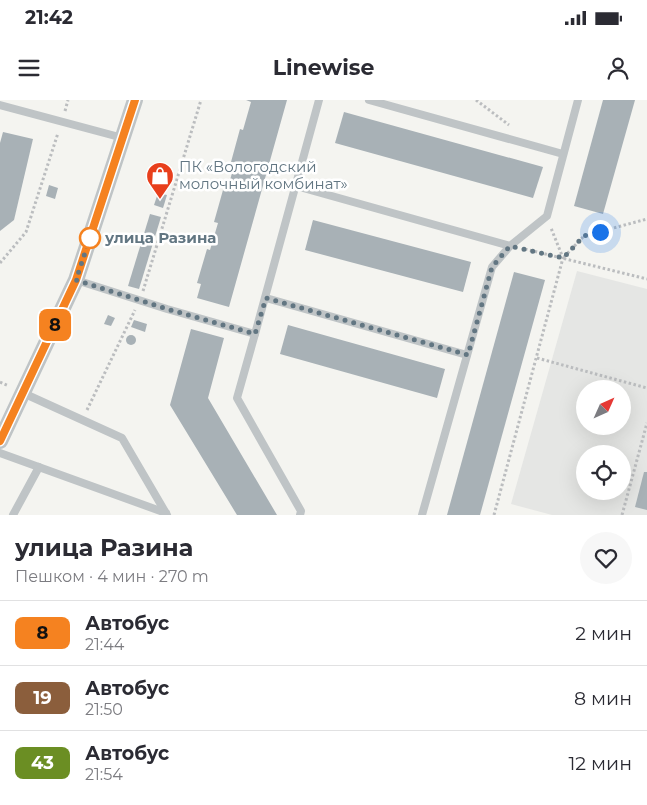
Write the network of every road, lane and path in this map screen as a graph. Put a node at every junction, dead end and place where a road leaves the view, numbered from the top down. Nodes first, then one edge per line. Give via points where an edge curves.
1 (68, 100) edge
2 (135, 100) edge
3 (202, 100) edge
4 (319, 100) edge
5 (372, 100) edge
6 (476, 100) edge
7 (578, 100) edge
8 (0, 105) edge
9 (62, 122) junction
10 (123, 138) junction
11 (525, 144) junction
12 (563, 154) junction
13 (296, 186) junction
14 (546, 216) junction
15 (647, 219) edge
16 (510, 246) junction
17 (563, 258) junction
18 (0, 263) edge
19 (76, 280) junction
20 (647, 280) edge
21 (266, 298) junction
22 (140, 300) junction
23 (255, 334) junction
24 (468, 355) junction
25 (537, 358) junction
26 (647, 388) edge
27 (23, 392) junction
28 (82, 420) junction
29 (647, 422) edge
30 (0, 441) edge
31 (0, 453) edge
32 (40, 467) junction
33 (166, 514) edge
34 (13, 515) edge
35 (300, 515) edge
36 (422, 515) edge
37 (494, 515) edge
38 (622, 515) edge

1 - 9 path
2 - 10 street
3 - 22 path
4 - 13 lane
5 - 11 lane
6 - 11 path via 505,122
7 - 12 lane
8 - 9 lane
9 - 10 lane
9 - 18 path via 26,232
10 - 19 street
11 - 12 lane
12 - 14 lane
13 - 16 lane
13 - 21 lane
14 - 16 lane
14 - 17 path
15 - 17 path via 584,236
16 - 17 path
16 - 24 lane via 492,267
17 - 20 path
17 - 25 path
19 - 22 lane
19 - 27 street
21 - 23 lane
21 - 24 lane
22 - 23 lane
22 - 28 path
23 - 35 lane via 237,398 301,511
24 - 36 lane
25 - 26 path
25 - 37 path
27 - 28 lane
27 - 30 street
28 - 33 lane via 122,438
29 - 38 path
31 - 32 lane
32 - 33 lane
32 - 34 lane

